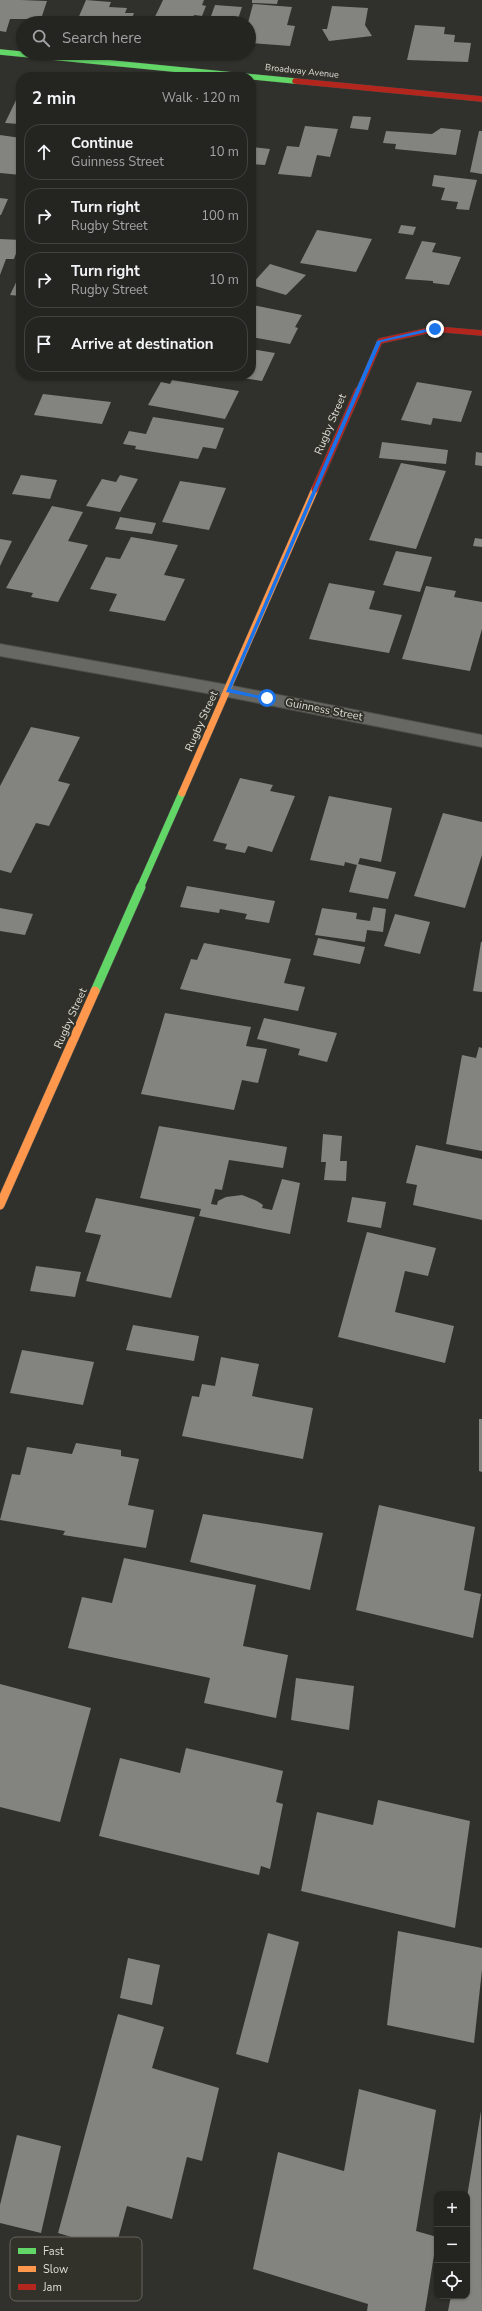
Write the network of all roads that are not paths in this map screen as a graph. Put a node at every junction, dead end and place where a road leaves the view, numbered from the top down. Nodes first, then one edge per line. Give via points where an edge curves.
1 (0, 52) edge
2 (16, 54) edge
3 (82, 60) edge
4 (205, 72) edge
5 (256, 77) edge
6 (482, 99) edge
7 (482, 333) edge
8 (0, 650) edge
9 (228, 690) junction
10 (482, 741) edge
11 (0, 1205) edge

1 - 2 street, Broadway Avenue
3 - 4 street, Broadway Avenue
5 - 6 street, Broadway Avenue
7 - 9 street, Rugby Street via 435,329 380,341
8 - 9 street, Guinness Street
9 - 10 street, Guinness Street
9 - 11 street, Rugby Street

